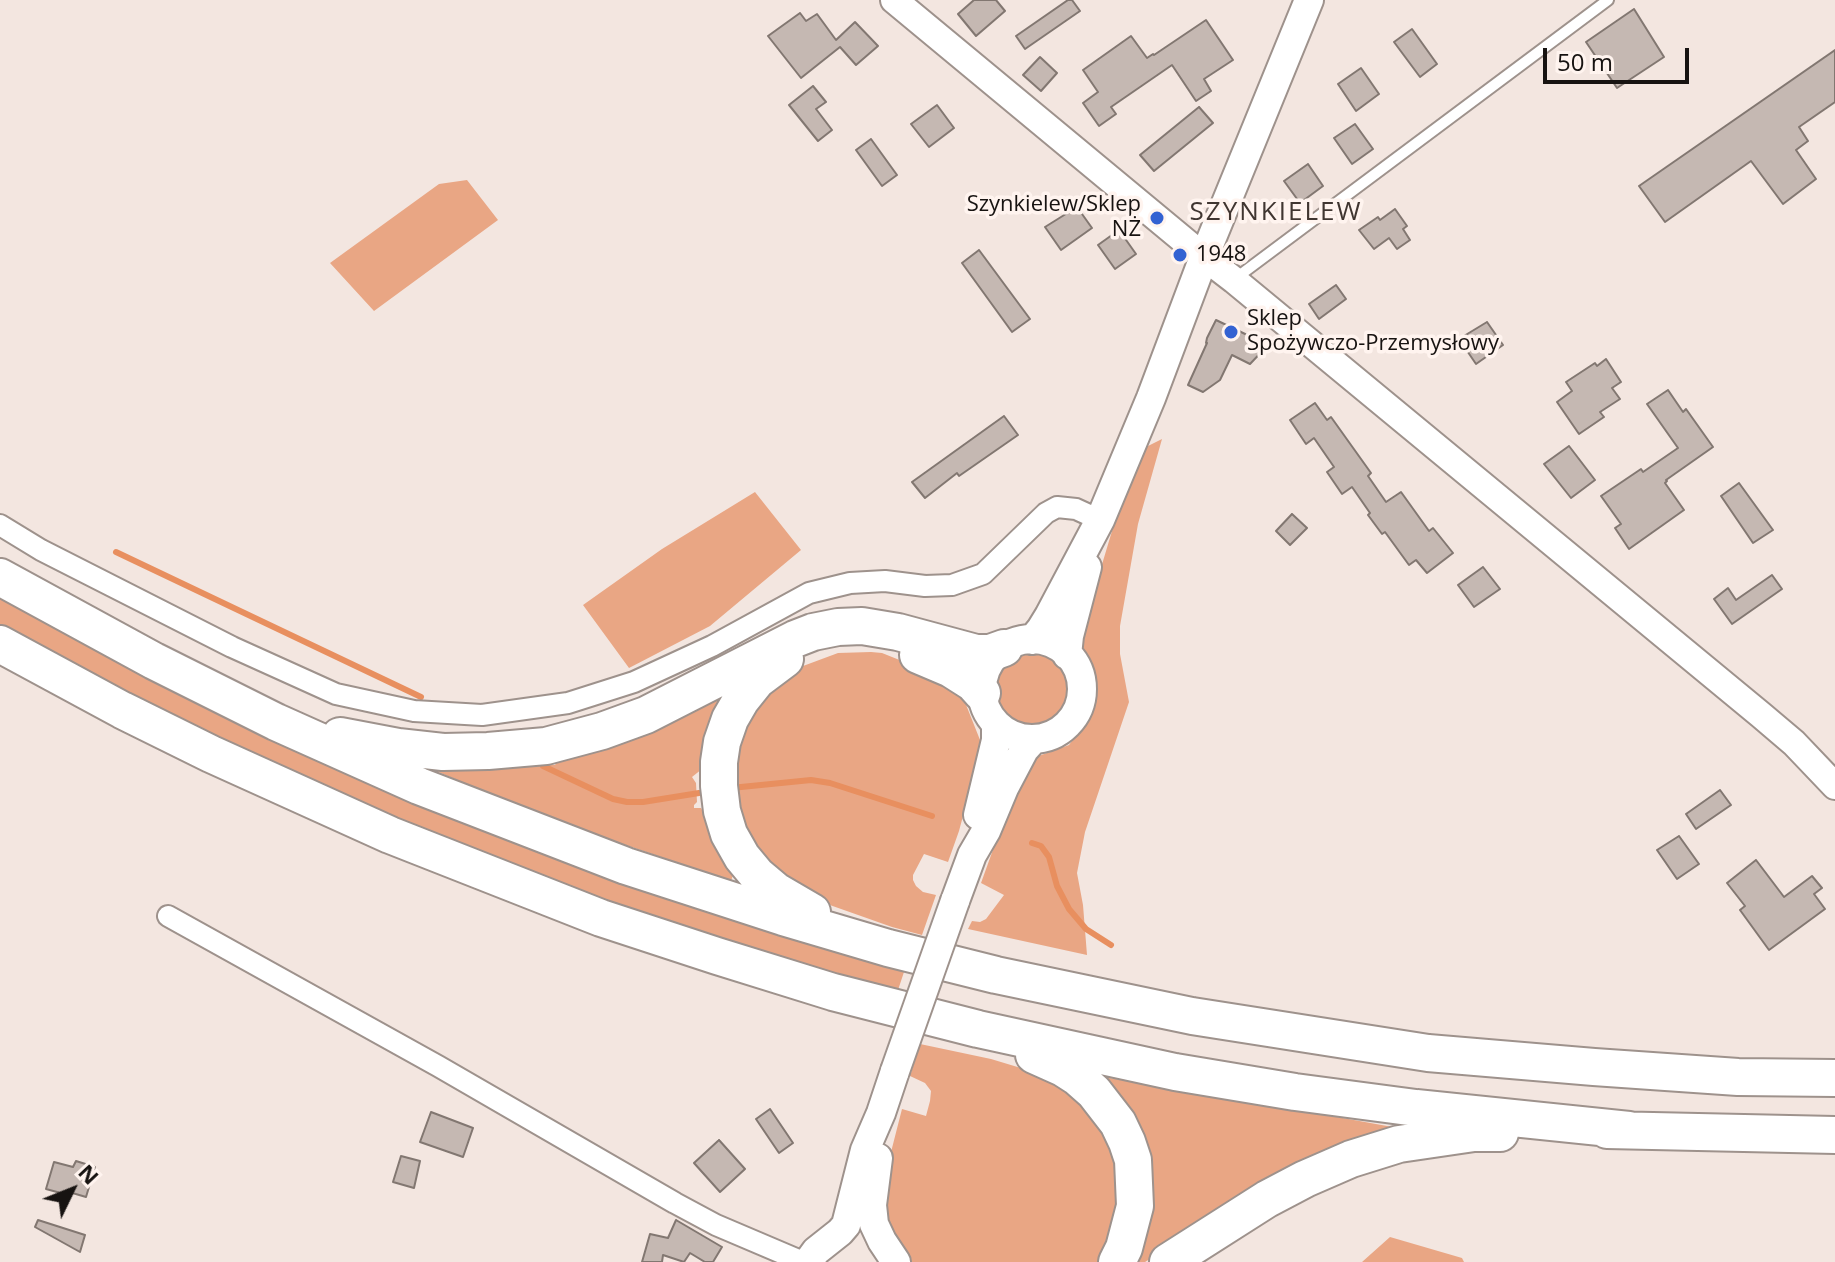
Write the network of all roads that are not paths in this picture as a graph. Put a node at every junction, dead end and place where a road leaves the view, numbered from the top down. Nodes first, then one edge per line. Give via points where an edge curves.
1 (894, 0) edge
2 (1309, 0) edge
3 (1608, 0) edge
4 (1204, 257) junction
5 (1234, 280) junction
6 (0, 525) edge
7 (1097, 525) junction
8 (0, 577) edge
9 (0, 644) edge
10 (1018, 644) junction
11 (1067, 655) junction
12 (989, 709) junction
13 (276, 722) junction
14 (1033, 740) junction
15 (1835, 786) edge
16 (972, 855) junction
17 (168, 916) dead end
18 (882, 945) junction
19 (978, 1029) junction
20 (1835, 1078) edge
21 (881, 1113) junction
22 (1629, 1130) junction
23 (1835, 1135) edge
24 (828, 1241) junction
25 (893, 1257) edge
26 (805, 1262) edge
27 (1117, 1262) edge
28 (1168, 1262) edge

1 - 4 street
2 - 4 main road
3 - 5 lane
4 - 5 street
4 - 7 main road
5 - 15 street via 1761,715
6 - 7 street via 232,647 336,694 414,711 482,715 568,703 634,682 809,593 874,581 952,585 983,574 1057,507 1076,509
7 - 10 main road via 1041,629
7 - 11 main road
8 - 13 highway
9 - 19 highway via 240,768 496,878 717,956
10 - 11 main road via 1047,642
10 - 12 main road via 993,659 986,670 982,680
10 - 13 highway via 976,653 862,626 825,629 635,719 531,748 443,752
11 - 14 main road via 1080,675 1079,707 1059,731
12 - 14 main road via 1013,735
12 - 16 main road via 996,740
12 - 18 highway via 973,683 951,669 878,640 854,639 807,647 779,663 757,680 730,719 722,742 719,786 729,834 742,857 787,898
13 - 18 highway via 419,786 626,866
14 - 16 main road
16 - 21 main road, bridge
17 - 26 street via 675,1203
18 - 20 highway via 1192,1016 1428,1053 1738,1077
19 - 22 highway via 1295,1092
19 - 27 highway via 1077,1077 1118,1123 1133,1160 1135,1206
21 - 24 main road via 865,1150 846,1225
21 - 25 main road via 872,1205 876,1231
22 - 23 highway
22 - 28 highway via 1474,1133 1399,1144 1305,1179
24 - 25 main road via 854,1235 868,1238
24 - 26 main road

